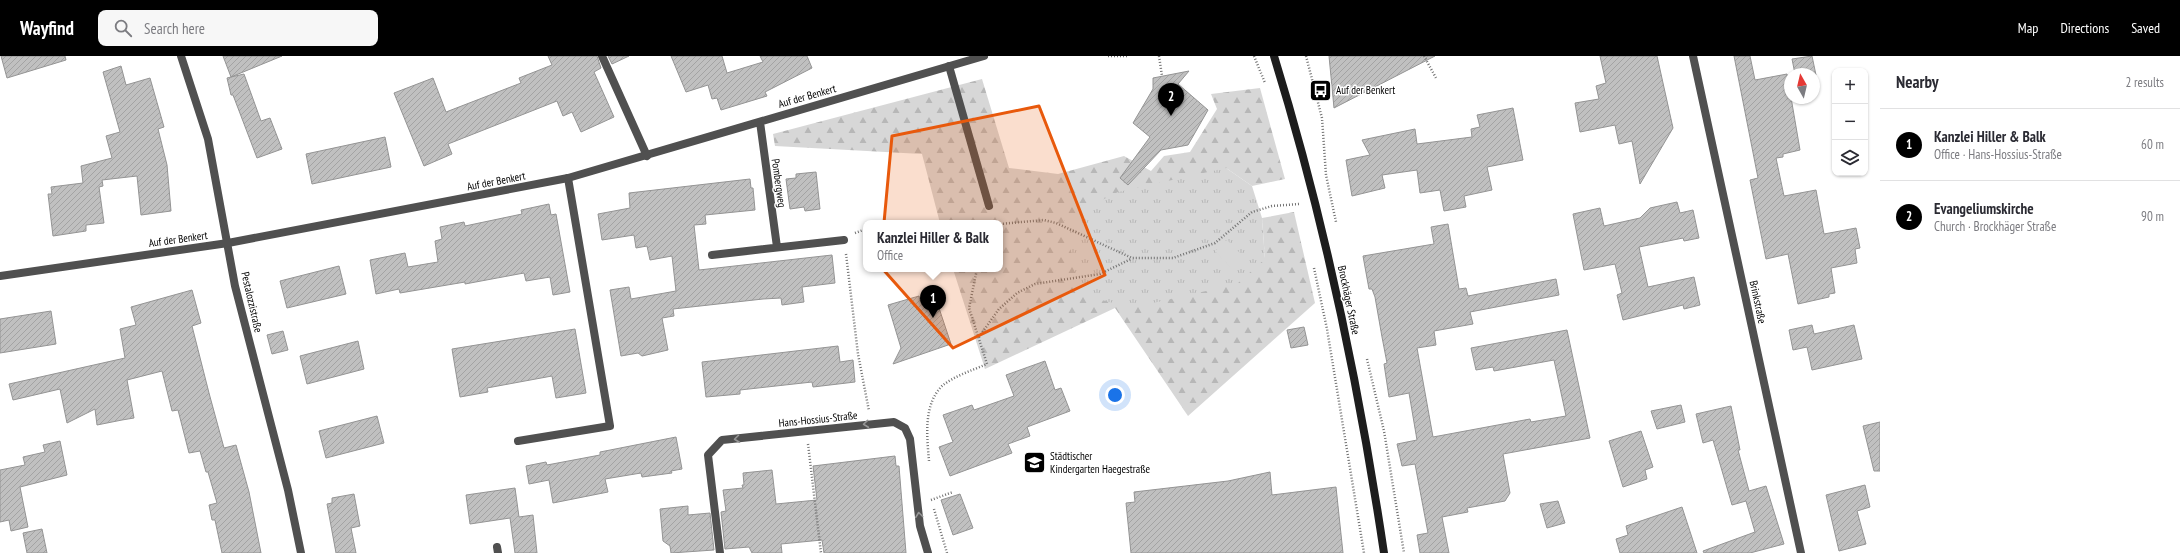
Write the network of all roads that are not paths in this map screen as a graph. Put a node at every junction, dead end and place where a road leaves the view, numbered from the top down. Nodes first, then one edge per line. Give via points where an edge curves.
1 (181, 56) edge
2 (602, 56) edge
3 (984, 56) edge
4 (1274, 56) edge
5 (1693, 56) edge
6 (949, 66) junction
7 (760, 122) junction
8 (647, 156) junction
9 (568, 178) junction
10 (989, 206) dead end
11 (844, 240) road end
12 (228, 243) junction
13 (777, 247) junction
14 (712, 255) dead end
15 (0, 276) edge
16 (518, 441) dead end
17 (301, 553) edge
18 (720, 553) edge
19 (928, 553) edge
20 (1384, 553) edge
21 (1801, 553) edge

1 - 12 street, Pestalozzistraße via 208,139
2 - 8 street
3 - 6 street, Auf der Benkert
4 - 20 main road, Brockhäger Straße via 1324,238 1366,434
5 - 21 street, Brinkstraße
6 - 7 street, Auf der Benkert
6 - 10 street
7 - 8 street, Auf der Benkert
7 - 13 street, Pombergweg
8 - 9 street, Auf der Benkert
9 - 12 street, Auf der Benkert
9 - 16 street via 610,426
11 - 13 street
12 - 15 street, Auf der Benkert
12 - 17 street, Pestalozzistraße via 236,286 288,490
13 - 14 street
19 -> 18 street, Hans-Hossius-Straße via 920,526 910,439 905,428 894,422 722,440 708,455

